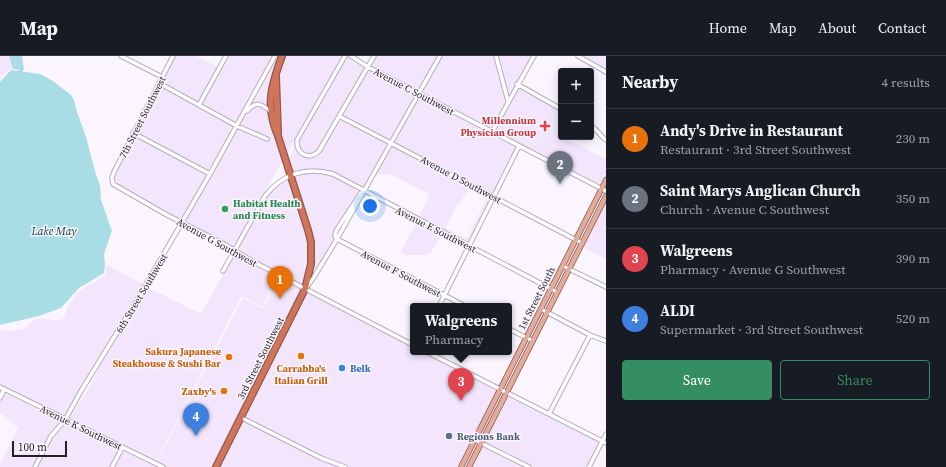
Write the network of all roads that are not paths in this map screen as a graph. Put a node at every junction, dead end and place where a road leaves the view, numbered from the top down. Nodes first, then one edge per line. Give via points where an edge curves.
1 (121, 56) edge
2 (173, 56) edge
3 (226, 56) edge
4 (275, 56) edge
5 (282, 56) edge
6 (345, 56) edge
7 (351, 56) edge
8 (374, 56) edge
9 (440, 56) edge
10 (496, 56) edge
11 (534, 56) edge
12 (578, 56) edge
13 (368, 67) junction
14 (606, 72) edge
15 (276, 74) junction
16 (162, 77) junction
17 (159, 83) junction
18 (517, 84) junction
19 (419, 94) junction
20 (508, 101) junction
21 (199, 105) junction
22 (558, 107) edge
23 (270, 112) junction
24 (243, 115) junction
25 (339, 116) junction
26 (237, 126) junction
27 (594, 128) edge
28 (492, 132) junction
29 (133, 133) junction
30 (278, 136) junction
31 (267, 139) dead end
32 (606, 140) edge
33 (391, 143) junction
34 (519, 146) junction
35 (210, 174) junction
36 (290, 175) junction
37 (112, 178) joint
38 (606, 180) edge
39 (604, 190) edge
40 (363, 191) junction
41 (606, 196) edge
42 (494, 197) junction
43 (182, 222) junction
44 (337, 239) junction
45 (576, 239) junction
46 (582, 243) junction
47 (469, 246) junction
48 (234, 251) junction
49 (563, 266) junction
50 (569, 269) junction
51 (223, 271) dead end
52 (606, 287) edge
53 (305, 289) junction
54 (551, 289) junction
55 (558, 292) junction
56 (444, 295) junction
57 (440, 303) edge
58 (459, 303) edge
59 (541, 309) junction
60 (547, 313) junction
61 (512, 331) edge
62 (590, 335) junction
63 (526, 338) junction
64 (533, 341) junction
65 (606, 341) edge
66 (410, 343) edge
67 (433, 355) edge
68 (0, 387) edge
69 (4, 389) junction
70 (500, 389) junction
71 (507, 393) junction
72 (0, 398) edge
73 (549, 414) junction
74 (240, 417) junction
75 (65, 420) junction
76 (606, 434) edge
77 (475, 440) junction
78 (604, 442) edge
79 (482, 443) junction
80 (122, 448) junction
81 (35, 467) edge
82 (112, 467) edge
83 (163, 467) edge
84 (216, 467) edge
85 (345, 467) edge
86 (461, 467) edge
87 (469, 467) edge
88 (529, 467) edge
89 (589, 467) edge

1 - 16 street
2 - 16 street, 7th Street Southwest
3 - 21 street
4 - 24 street, 6th Street Southwest
5 - 15 highway
6 - 25 street via 297,140 302,154 314,155 319,151
7 - 13 street, Avenue C Southwest
8 - 13 street
9 - 19 street, 3rd Street Southwest
10 - 20 street
11 - 18 street
12 - 14 street
13 - 19 street, Avenue C Southwest
13 - 25 street
15 - 23 highway via 272,86
15 - 30 highway
16 - 17 street, 7th Street Southwest
17 - 21 street
17 - 29 street, 7th Street Southwest
18 - 20 street
18 - 22 street
19 - 28 street, Avenue C Southwest
19 - 33 street, 3rd Street Southwest
20 - 28 street
21 - 26 street
23 - 24 street, 6th Street Southwest via 265,106 258,104 251,106
23 - 30 highway
24 - 26 street, 6th Street Southwest
25 - 33 street, Avenue D Southwest
26 - 31 street
26 - 35 street, 6th Street Southwest
27 - 32 street
28 - 34 street, Avenue C Southwest
29 - 35 street
29 - 37 street, 7th Street Southwest
30 - 36 highway
33 - 40 street, 3rd Street Southwest
33 - 42 street, Avenue D Southwest
34 - 39 street, Avenue C Southwest
34 - 42 street
35 - 43 street, 6th Street Southwest
36 - 40 street, Avenue E Southwest via 310,170 325,172
36 - 48 street via 268,193
36 - 53 highway via 311,242 311,264
37 - 43 street, Avenue G Southwest via 115,186
38 - 39 main road, 1st Street South
39 - 45 main road, 1st Street South
40 - 44 street, 3rd Street Southwest
40 - 47 street, Avenue E Southwest
41 - 46 main road, 1st Street South
42 - 45 street, Avenue D Southwest
42 - 47 street
43 - 48 street, Avenue G Southwest
43 - 75 street, 6th Street Southwest
44 - 53 street, 3rd Street Southwest
44 - 56 street, Avenue F Southwest
45 - 46 street, Avenue D Southwest
45 - 49 main road, 1st Street South
46 - 50 main road, 1st Street South
47 - 54 street, Avenue E Southwest
47 - 56 street
48 - 51 street
48 - 53 street, Avenue G Southwest
49 - 50 street
49 - 54 main road, 1st Street South
50 - 52 street
50 - 55 main road, 1st Street South
53 - 66 street, Avenue G Southwest
53 - 74 highway, 3rd Street Southwest
54 - 55 street, Avenue E Southwest
54 - 59 main road, 1st Street South
55 - 60 main road, 1st Street South
56 - 57 street
56 - 58 street, Avenue F Southwest
59 - 60 street
59 - 63 main road, 1st Street South
60 - 62 street
60 - 64 main road, 1st Street South
61 - 63 street
62 - 65 street
62 - 73 street
63 - 64 street
63 - 70 main road, 1st Street South
64 - 71 main road, 1st Street South
67 - 70 street
68 - 69 street, Avenue K Southwest
69 - 72 street
69 - 75 street, Avenue K Southwest
70 - 71 street
70 - 77 main road, 1st Street South
71 - 73 street
71 - 79 main road, 1st Street South
73 - 78 street
74 - 84 highway, 3rd Street Southwest
74 - 85 street via 321,458
75 - 80 street, Avenue K Southwest
75 - 81 street, 6th Street Southwest via 54,432
76 - 78 street
77 - 79 street
77 - 86 main road, 1st Street South
78 - 89 street
79 - 87 main road, 1st Street South
79 - 88 street
80 - 82 street
80 - 83 street, Avenue K Southwest

